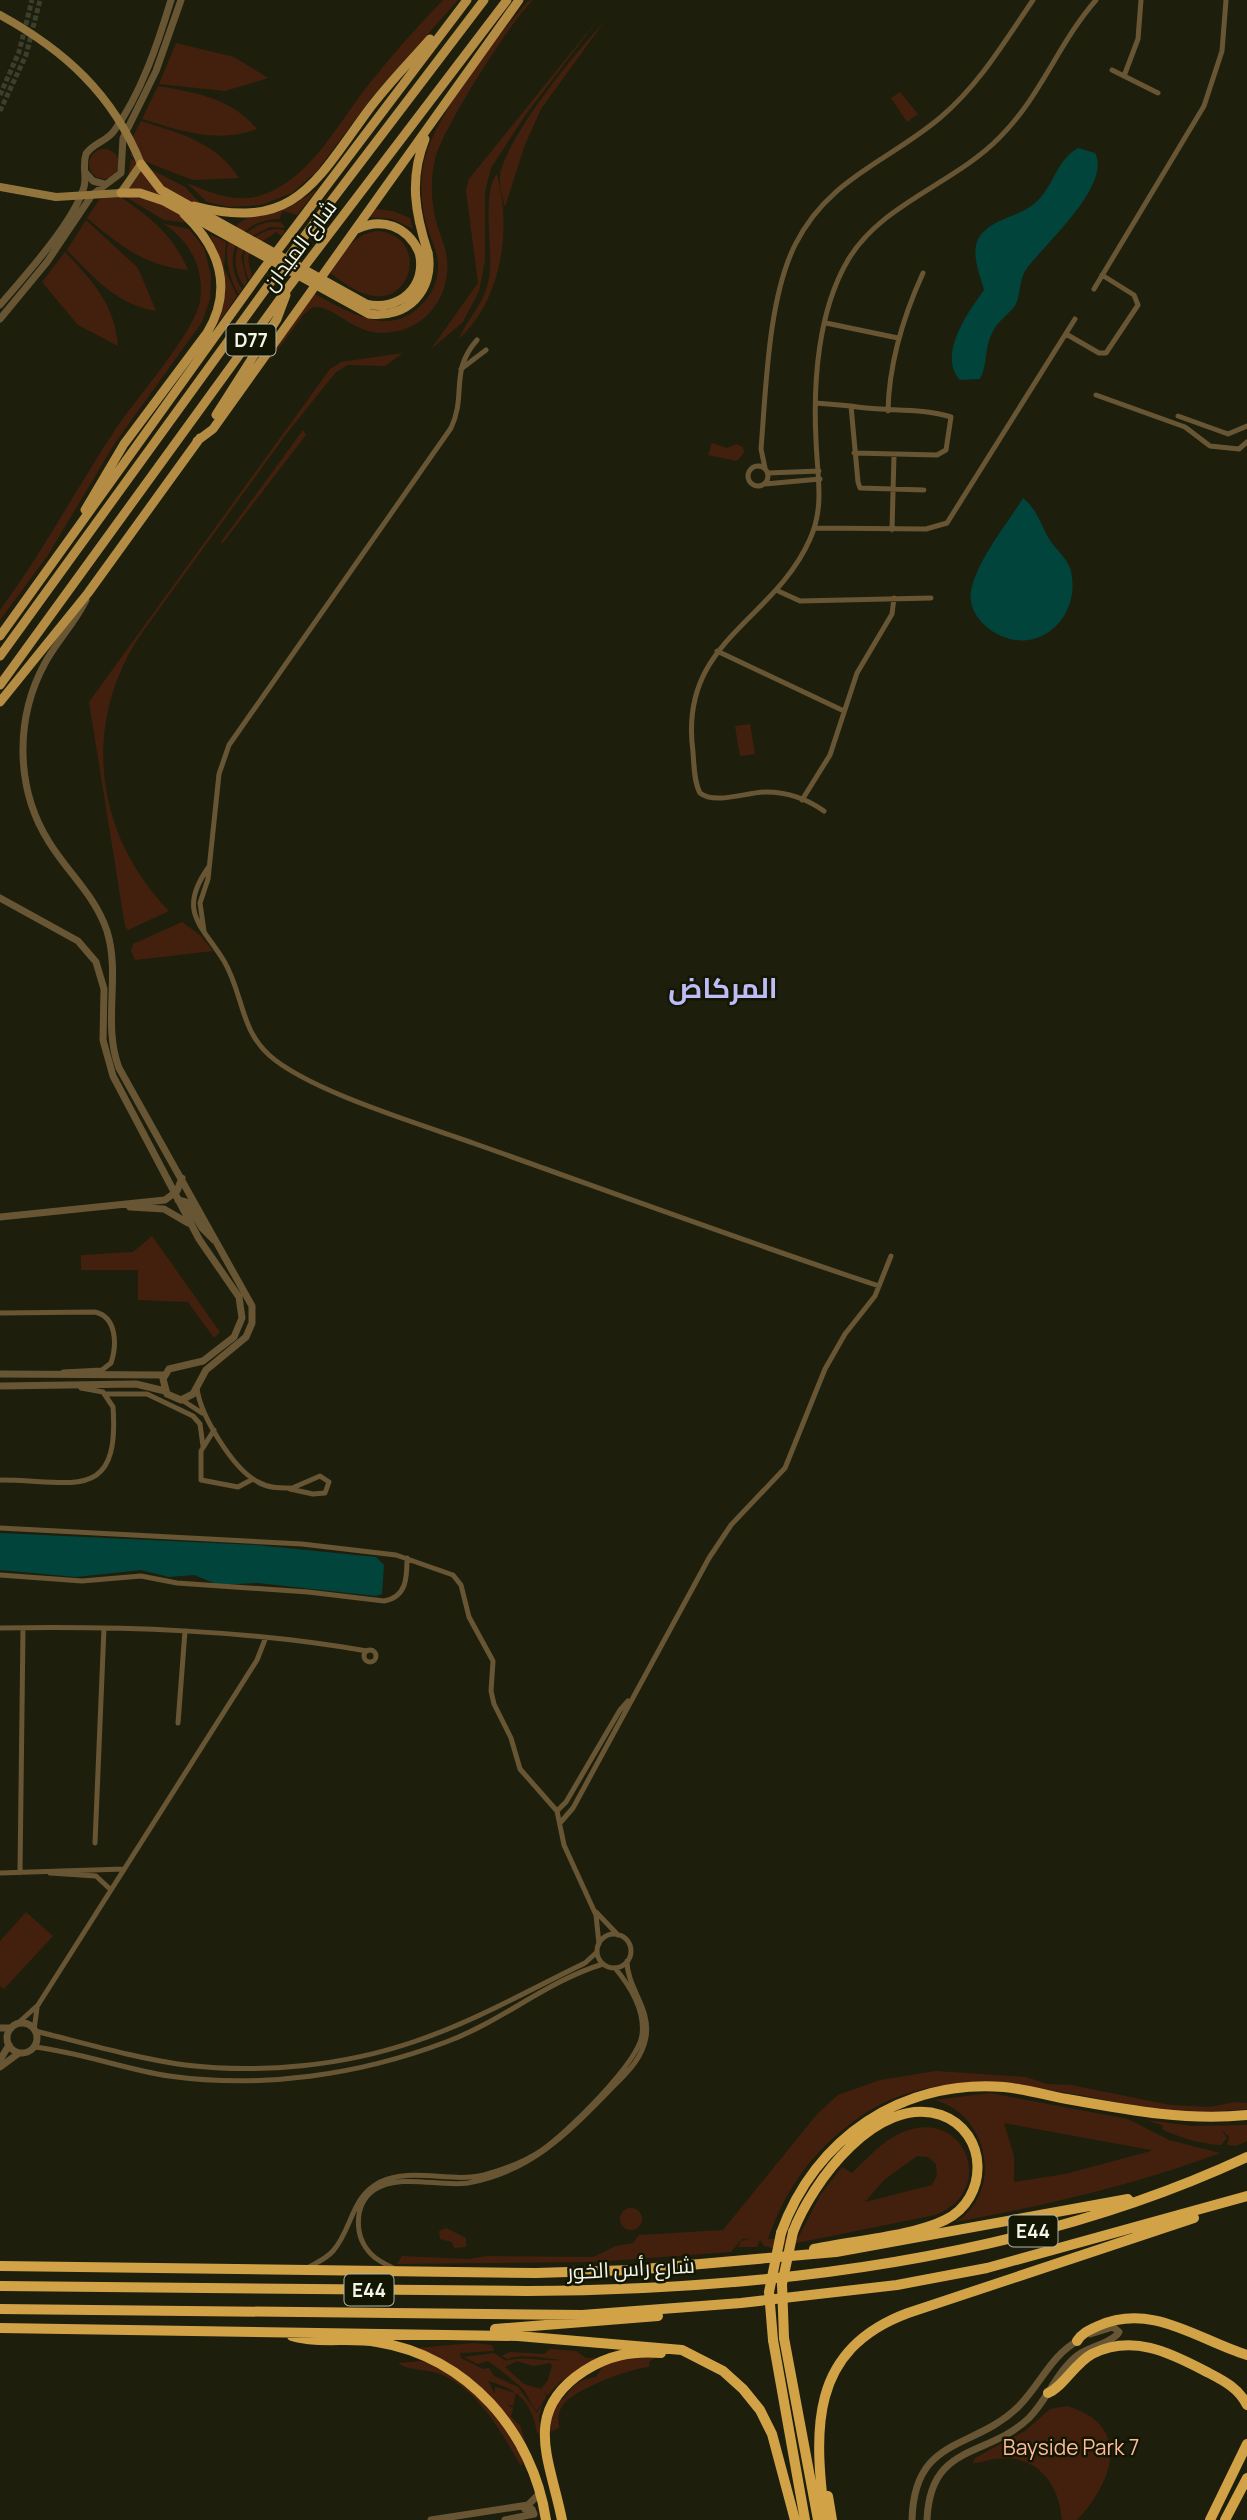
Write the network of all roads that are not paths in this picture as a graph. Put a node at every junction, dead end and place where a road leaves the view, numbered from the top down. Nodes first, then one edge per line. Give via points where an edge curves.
1 (171, 0) edge
2 (181, 0) edge
3 (467, 0) edge
4 (484, 0) edge
5 (507, 0) edge
6 (519, 0) edge
7 (1033, 0) edge
8 (1096, 0) edge
9 (1141, 0) edge
10 (1226, 0) edge
11 (458, 12) junction
12 (0, 15) edge
13 (1112, 70) dead end
14 (1124, 76) junction
15 (1158, 93) dead end
16 (430, 126) junction
17 (102, 144) junction
18 (121, 153) junction
19 (141, 164) junction
20 (85, 173) junction
21 (104, 184) junction
22 (0, 187) edge
23 (121, 193) junction
24 (183, 207) junction
25 (355, 230) junction
26 (424, 252) junction
27 (923, 274) dead end
28 (1102, 275) junction
29 (288, 288) junction
30 (1094, 289) dead end
31 (0, 305) edge
32 (0, 319) edge
33 (1075, 319) dead end
34 (826, 323) junction
35 (1066, 334) junction
36 (898, 338) junction
37 (478, 340) dead end
38 (486, 350) dead end
39 (461, 369) junction
40 (1096, 395) dead end
41 (816, 402) junction
42 (851, 406) junction
43 (888, 411) junction
44 (1178, 416) dead end
45 (1247, 426) edge
46 (197, 441) junction
47 (1247, 442) edge
48 (761, 449) junction
49 (854, 453) junction
50 (894, 455) junction
51 (752, 467) junction
52 (767, 471) junction
53 (819, 471) junction
54 (797, 477) junction
55 (820, 479) junction
56 (765, 484) junction
57 (893, 490) junction
58 (924, 491) dead end
59 (815, 528) junction
60 (891, 530) junction
61 (71, 537) junction
62 (776, 590) junction
63 (88, 593) junction
64 (894, 598) junction
65 (931, 598) dead end
66 (13, 618) junction
67 (0, 630) edge
68 (0, 636) edge
69 (717, 651) junction
70 (0, 656) edge
71 (0, 685) edge
72 (0, 702) edge
73 (844, 711) junction
74 (802, 800) junction
75 (824, 811) dead end
76 (0, 898) edge
77 (182, 1178) junction
78 (177, 1197) junction
79 (119, 1205) junction
80 (0, 1217) edge
81 (191, 1225) junction
82 (217, 1242) junction
83 (891, 1256) dead end
84 (879, 1286) junction
85 (0, 1313) edge
86 (187, 1366) junction
87 (0, 1374) edge
88 (59, 1374) junction
89 (164, 1376) junction
90 (62, 1385) junction
91 (197, 1385) junction
92 (0, 1386) edge
93 (165, 1391) junction
94 (106, 1394) junction
95 (181, 1400) junction
96 (202, 1413) junction
97 (214, 1430) junction
98 (203, 1446) junction
99 (253, 1479) junction
100 (0, 1480) edge
101 (290, 1488) junction
102 (0, 1528) edge
103 (407, 1558) junction
104 (0, 1575) edge
105 (0, 1628) edge
106 (23, 1628) junction
107 (104, 1628) junction
108 (185, 1631) junction
109 (266, 1637) junction
110 (367, 1651) dead end
111 (178, 1723) dead end
112 (604, 1742) junction
113 (557, 1811) junction
114 (560, 1822) junction
115 (94, 1843) dead end
116 (124, 1870) junction
117 (47, 1872) junction
118 (0, 1873) edge
119 (20, 1873) junction
120 (111, 1890) junction
121 (593, 1908) junction
122 (618, 1935) junction
123 (599, 1944) junction
124 (597, 1952) junction
125 (628, 1961) junction
126 (603, 1964) junction
127 (615, 1968) junction
128 (38, 2005) junction
129 (14, 2026) junction
130 (0, 2028) edge
131 (34, 2030) junction
132 (6, 2044) edge
133 (34, 2047) junction
134 (19, 2053) junction
135 (0, 2060) edge
136 (0, 2067) edge
137 (1247, 2115) edge
138 (1247, 2157) edge
139 (1160, 2192) junction
140 (1244, 2197) edge
141 (795, 2254) junction
142 (0, 2266) edge
143 (303, 2270) junction
144 (401, 2272) junction
145 (0, 2286) edge
146 (682, 2308) junction
147 (0, 2309) edge
148 (0, 2328) edge
149 (282, 2331) junction
150 (443, 2334) junction
151 (1077, 2341) junction
152 (1247, 2355) edge
153 (701, 2358) junction
154 (1048, 2393) junction
155 (1247, 2404) edge
156 (1247, 2444) edge
157 (819, 2462) junction
158 (1247, 2478) edge
159 (540, 2493) junction
160 (506, 2509) junction
161 (431, 2520) edge
162 (505, 2520) edge
163 (512, 2520) edge
164 (527, 2520) edge
165 (546, 2520) edge
166 (562, 2520) edge
167 (795, 2520) edge
168 (805, 2520) edge
169 (818, 2520) edge
170 (825, 2520) edge
171 (832, 2520) edge
172 (912, 2520) edge
173 (927, 2520) edge
174 (1210, 2520) edge
175 (1225, 2520) edge

1 - 17 street via 133,96
2 - 18 street via 156,71 123,138
3 - 11 main road
4 - 70 main road, شارع الميدان / D77 via 267,286
5 - 29 main road, شارع الميدان / D77
6 - 16 main road
7 - 48 street via 960,100 923,132 844,183 813,215 795,244 780,284
8 - 34 street via 1008,130 967,166 886,218 864,238 839,279
9 - 14 street via 1138,39
10 - 28 street via 1222,51 1204,106
11 - 24 main road, bridge via 386,89 328,168 304,192 265,211 231,214
11 - 61 main road via 262,271
12 - 19 main road, bridge via 50,44 84,74 117,117
13 - 14 street
14 - 15 street
16 - 25 main road
16 - 26 main road via 417,164 414,192
17 - 18 street
17 - 20 street via 86,154
18 - 21 street via 121,173
19 - 23 main road
19 - 24 main road, bridge via 155,186
20 - 21 street
20 - 31 street via 82,192 65,219
21 - 32 street
22 - 23 main road, bridge via 55,197
23 - 24 main road, bridge via 152,196
24 - 26 main road, bridge via 371,305 393,304 410,292
24 - 61 main road via 212,246 222,282 215,319 115,456
25 - 26 main road via 376,223 393,226
25 - 46 main road via 213,429
27 - 36 street
28 - 30 street
28 - 35 street via 1136,297 1136,313 1106,353
29 - 46 main road via 276,319
29 - 71 main road, شارع الميدان / D77
33 - 35 street
34 - 36 street
34 - 41 street
35 - 60 street via 953,517 934,529
36 - 43 street
37 - 39 street via 464,356
38 - 39 street
39 - 84 street via 456,413 448,432 229,745 217,787 199,909 205,934 229,969 241,1013 253,1037 293,1072 440,1131
40 - 47 street via 1185,427 1213,447 1239,449
41 - 42 street
41 - 53 street
42 - 43 street
42 - 49 street
43 - 50 street via 951,417 946,450 937,455
44 - 45 street via 1224,433 1237,433
46 - 63 main road
48 - 51 street
48 - 52 street
49 - 50 street
49 - 57 street via 860,488
50 - 57 street
51 - 52 street
51 - 56 street via 748,481 755,486
52 - 54 street
52 - 56 street
53 - 54 street
53 - 55 street
54 - 55 street
54 - 56 street
55 - 59 street
57 - 58 street
57 - 60 street
59 - 60 street
59 - 62 street via 800,559
61 - 66 main road
62 - 64 street via 800,601
62 - 69 street
63 - 72 main road
63 - 77 street via 32,692 23,739 25,782 46,837 89,892 103,919 113,958 110,1027 116,1060
64 - 65 street
64 - 73 street via 892,614 861,665
66 - 67 street
66 - 68 main road
69 - 73 street
69 - 74 street via 700,681 692,719 698,791 707,798 765,792
73 - 74 street via 830,755
74 - 75 street
76 - 78 street via 78,941 96,962 104,989 102,1031 109,1068
77 - 78 street
77 - 82 street
78 - 79 street
78 - 81 street
78 - 82 street
79 - 80 street
79 - 81 street via 164,1209
81 - 86 street via 237,1293 242,1313 230,1341 207,1359
82 - 91 street via 248,1296 253,1317 243,1341 209,1367
83 - 84 street
84 - 112 street via 825,1369 785,1468 722,1538
85 - 88 street via 95,1312 108,1318 113,1329 109,1366
86 - 89 street via 176,1366
86 - 91 street via 196,1374
87 - 88 street
88 - 89 street
89 - 93 street
90 - 92 street
90 - 93 street via 143,1385
90 - 94 street
91 - 95 street via 191,1396
91 - 96 street
93 - 95 street
94 - 98 street via 147,1394 195,1417
94 - 100 street via 114,1414 109,1460 99,1476 84,1481
95 - 96 street
96 - 97 street
97 - 98 street
97 - 99 street
98 - 99 street via 203,1482 238,1487
99 - 101 street via 268,1487
101 - 101 street via 319,1494 327,1491 329,1484 320,1476
102 - 103 street via 264,1541
103 - 104 street via 403,1590 384,1601 320,1592 181,1584 141,1576 82,1581
103 - 113 street via 449,1573 461,1585 467,1612 493,1661 492,1700 518,1763
105 - 106 street
106 - 107 street
106 - 119 street
107 - 108 street
107 - 115 street
108 - 109 street
108 - 111 street
109 - 110 street
109 - 116 street via 257,1660
112 - 113 street
112 - 114 street via 573,1808
113 - 114 street
114 - 121 street via 567,1851
116 - 117 street
116 - 120 street
117 - 119 street
117 - 120 street via 96,1877
118 - 119 street
120 - 128 street
121 - 122 street
121 - 123 street
122 - 123 street
122 - 125 street via 630,1946
123 - 124 street
124 - 126 street
124 - 131 street via 585,1963 437,2033 334,2061 266,2068 198,2066
125 - 127 street
125 - 144 street via 645,2014 643,2048 630,2068 560,2141 529,2162 495,2176 452,2185 393,2182 376,2189 363,2202 358,2222 363,2243 374,2258
126 - 127 street
126 - 133 street via 459,2037 389,2062 329,2074 255,2080 189,2078
127 - 143 street via 639,2007 640,2041 627,2066 560,2135 525,2160 485,2174 448,2179 405,2175 376,2184 354,2207 334,2250
128 - 129 street
128 - 131 street
129 - 130 street
129 - 131 street via 26,2024
129 - 132 street
131 - 133 street
132 - 134 street
132 - 135 street
133 - 134 street
134 - 136 street
137 - 168 highway, bridge via 1160,2115 995,2087 929,2093 874,2115 831,2149 799,2192 781,2233 770,2280 772,2340
138 - 139 highway, شارع رأس الخور / E44
139 - 141 highway via 931,2236
139 - 145 highway, شارع رأس الخور / E44 via 1083,2219 972,2245 850,2267 695,2285 527,2291
140 - 146 highway, شارع رأس الخور / E44 via 987,2269 897,2285
140 - 157 highway via 1125,2243 883,2324 854,2346 831,2380 819,2417
141 - 144 highway via 601,2271
141 - 169 highway, bridge via 945,2220 960,2211 979,2176 975,2150 961,2128 941,2115 916,2113 888,2121 857,2141 824,2175 808,2197 793,2232 782,2284 784,2338
142 - 143 highway
143 - 144 highway
146 - 147 highway, شارع رأس الخور / E44 via 582,2315
146 - 150 highway via 635,2319
148 - 149 highway
149 - 150 highway
149 - 159 highway via 299,2338 387,2343 450,2369 508,2423 533,2468
150 - 153 highway via 649,2345
151 - 152 highway via 1112,2320 1147,2319 1174,2325
151 - 154 street via 1113,2328 1119,2332 1076,2357
151 - 172 street via 1052,2361 1009,2415 936,2456 918,2486
153 - 166 highway via 617,2354 560,2388 544,2425
153 - 167 highway via 743,2389 766,2422
154 - 155 highway via 1091,2354 1115,2346 1140,2345 1172,2353 1229,2384
154 - 173 street via 1012,2431 949,2462 930,2492
156 - 174 highway
157 - 170 highway
157 - 171 highway
158 - 175 highway
159 - 160 street via 532,2504
159 - 165 highway
160 - 161 street
160 - 162 street via 532,2509 534,2514
163 - 164 street

